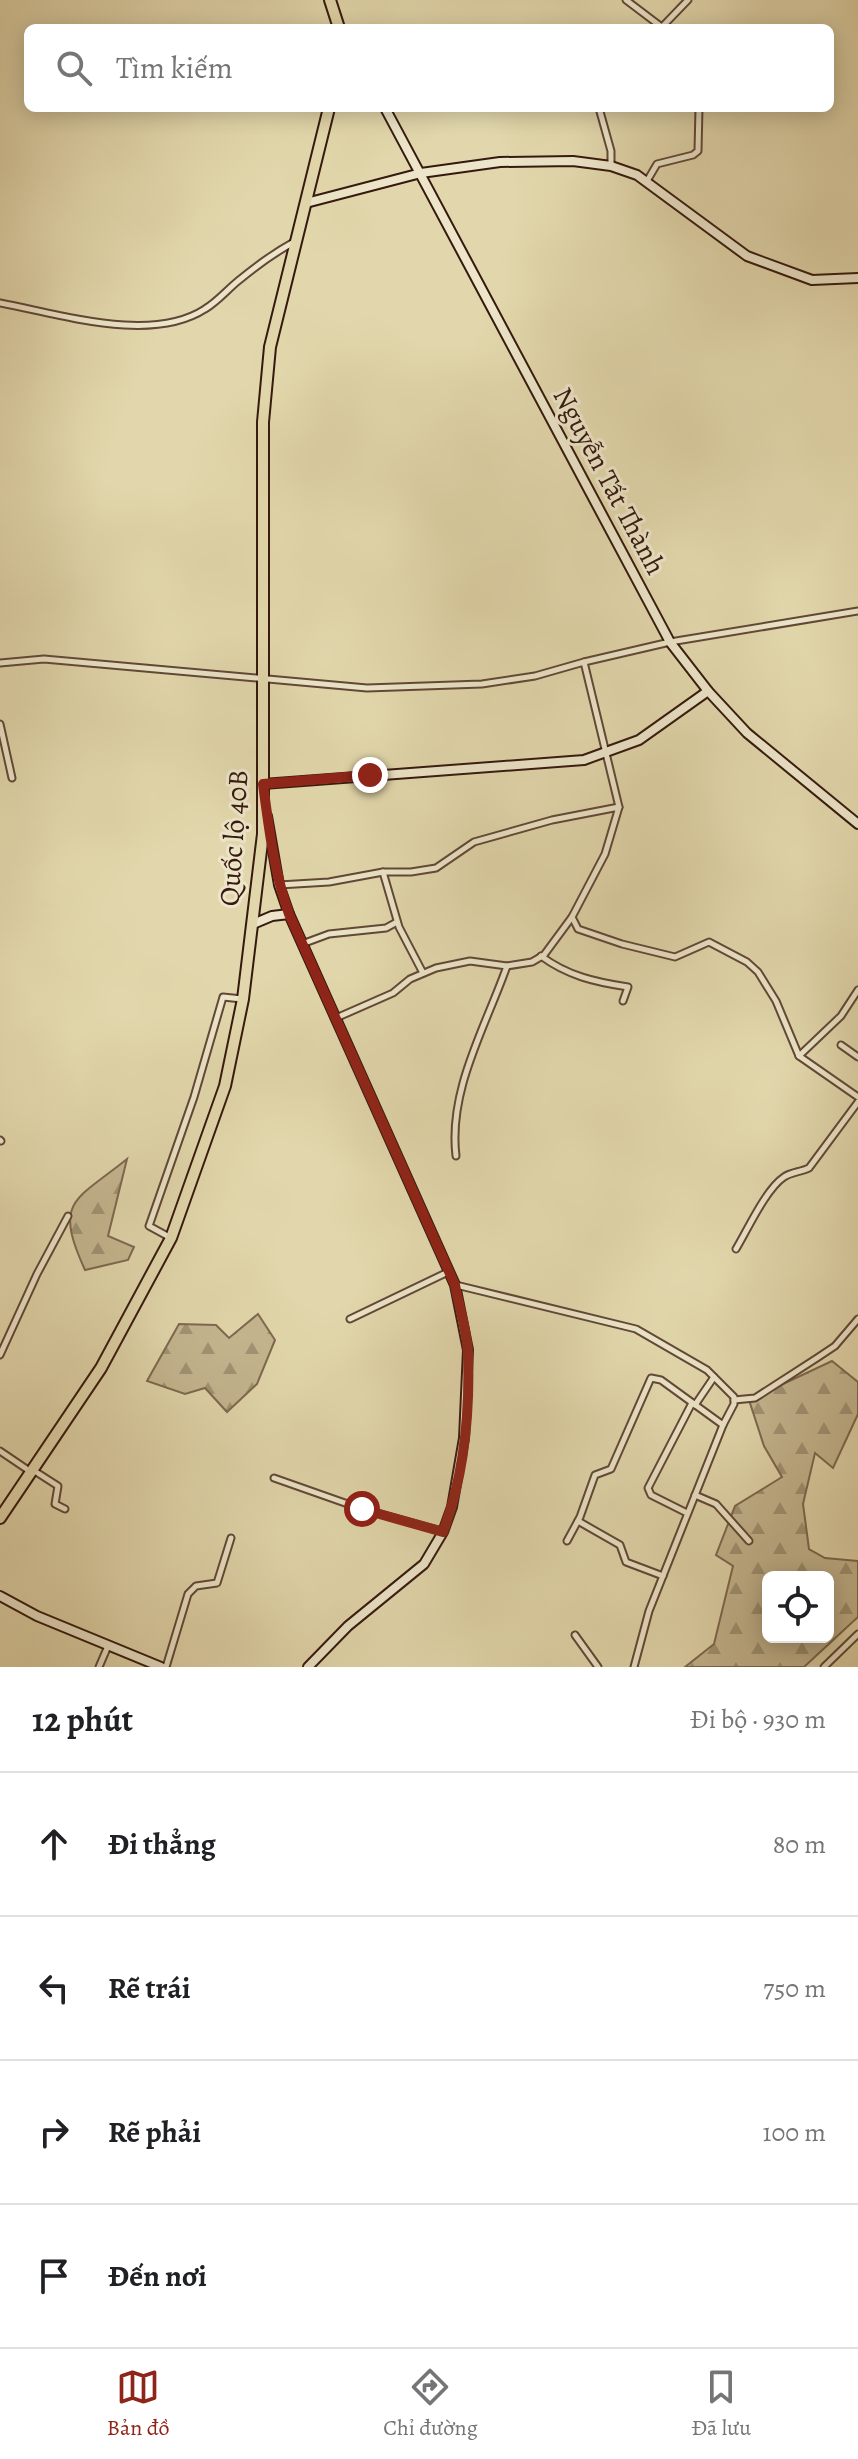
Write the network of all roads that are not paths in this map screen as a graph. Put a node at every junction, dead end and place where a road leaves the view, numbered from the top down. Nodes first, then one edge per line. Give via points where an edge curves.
1 (330, 0) edge
2 (626, 0) edge
3 (688, 0) edge
4 (339, 24) edge
5 (657, 24) edge
6 (666, 24) edge
7 (328, 112) edge
8 (387, 112) edge
9 (600, 112) edge
10 (699, 112) edge
11 (611, 166) junction
12 (421, 173) junction
13 (647, 182) junction
14 (306, 203) junction
15 (295, 242) junction
16 (858, 278) edge
17 (0, 303) edge
18 (858, 611) edge
19 (670, 642) junction
20 (584, 662) junction
21 (0, 663) edge
22 (264, 681) junction
23 (708, 691) junction
24 (0, 724) edge
25 (607, 752) junction
26 (12, 778) dead end
27 (263, 784) junction
28 (619, 807) junction
29 (858, 824) edge
30 (383, 872) junction
31 (279, 885) junction
32 (289, 914) junction
33 (572, 917) junction
34 (397, 922) junction
35 (253, 924) junction
36 (302, 944) junction
37 (541, 956) junction
38 (507, 966) junction
39 (423, 973) junction
40 (858, 990) edge
41 (243, 999) junction
42 (623, 1001) dead end
43 (336, 1018) junction
44 (841, 1045) dead end
45 (799, 1056) junction
46 (858, 1057) edge
47 (858, 1100) edge
48 (456, 1156) dead end
49 (68, 1216) dead end
50 (171, 1238) junction
51 (736, 1249) dead end
52 (448, 1272) junction
53 (455, 1285) junction
54 (350, 1319) dead end
55 (858, 1319) edge
56 (0, 1355) edge
57 (714, 1377) junction
58 (734, 1400) junction
59 (694, 1404) junction
60 (723, 1425) junction
61 (0, 1451) edge
62 (32, 1471) junction
63 (274, 1478) dead end
64 (695, 1495) junction
65 (65, 1509) dead end
66 (687, 1513) junction
67 (0, 1518) edge
68 (578, 1521) junction
69 (443, 1532) junction
70 (231, 1538) dead end
71 (567, 1541) dead end
72 (749, 1541) dead end
73 (663, 1576) junction
74 (0, 1596) edge
75 (858, 1634) edge
76 (575, 1635) dead end
77 (108, 1646) junction
78 (99, 1667) edge
79 (164, 1667) edge
80 (308, 1667) edge
81 (598, 1667) edge
82 (634, 1667) edge
83 (824, 1667) edge

1 - 4 highway
2 - 5 street
3 - 6 street
7 - 14 highway, Quốc lộ 40B
8 - 12 main road, Nguyễn Tất Thành
9 - 11 street
10 - 13 street via 698,151 657,164
11 - 12 main road via 537,160
11 - 13 main road
12 - 14 main road
12 - 19 main road, Nguyễn Tất Thành
13 - 16 main road via 747,256 812,280
14 - 15 highway, Quốc lộ 40B
15 - 17 street via 181,323 122,325
15 - 22 highway, Quốc lộ 40B via 264,395
18 - 19 street
19 - 20 street
19 - 23 main road, Nguyễn Tất Thành
20 - 22 street via 535,676 430,688
20 - 25 street
21 - 22 street via 44,659
22 - 27 highway, Quốc lộ 40B
23 - 25 main road via 651,733
23 - 29 main road, Nguyễn Tất Thành via 766,750
24 - 26 street
25 - 27 main road via 548,764
25 - 28 street
27 - 31 main road
27 - 35 highway, Quốc lộ 40B
28 - 30 street via 474,842 436,868
28 - 33 street via 605,854
30 - 31 street
30 - 34 street
31 - 32 main road
32 - 35 main road
32 - 36 main road
33 - 37 street
33 - 45 street via 578,929 655,953 675,957 709,942 747,962 768,986
34 - 36 street
34 - 39 street
35 - 41 highway, Quốc lộ 40B
36 - 43 main road
37 - 38 street
37 - 42 street via 582,979 628,987
38 - 39 street via 470,961
38 - 48 street via 457,1108
39 - 43 street
40 - 45 street via 841,1016
41 - 50 highway, Quốc lộ 40B via 225,1086
41 - 50 street via 223,997 149,1226
43 - 52 main road
44 - 46 street
45 - 47 street
47 - 51 street via 809,1168 776,1183
49 - 56 street
50 - 62 highway, Quốc lộ 40B via 101,1368
52 - 53 main road
52 - 54 street
53 - 57 street via 636,1329
53 - 69 main road via 468,1350 464,1438
55 - 58 street via 817,1358 755,1398
57 - 58 street
57 - 59 street
58 - 60 street
59 - 60 street
59 - 66 street via 648,1488 651,1495
59 - 68 street via 657,1378 649,1379 611,1469 595,1475
60 - 64 street
61 - 62 street
62 - 65 street via 56,1484 55,1504
62 - 67 highway, Quốc lộ 40B
63 - 69 street
64 - 66 street
64 - 72 street via 716,1504
66 - 73 street
68 - 71 street
68 - 73 street via 620,1545 626,1562
69 - 80 main road via 424,1564 348,1626
70 - 79 street via 217,1583 196,1586 188,1594
73 - 82 street
74 - 77 main road
75 - 83 street
76 - 81 street
77 - 78 street
77 - 79 main road

